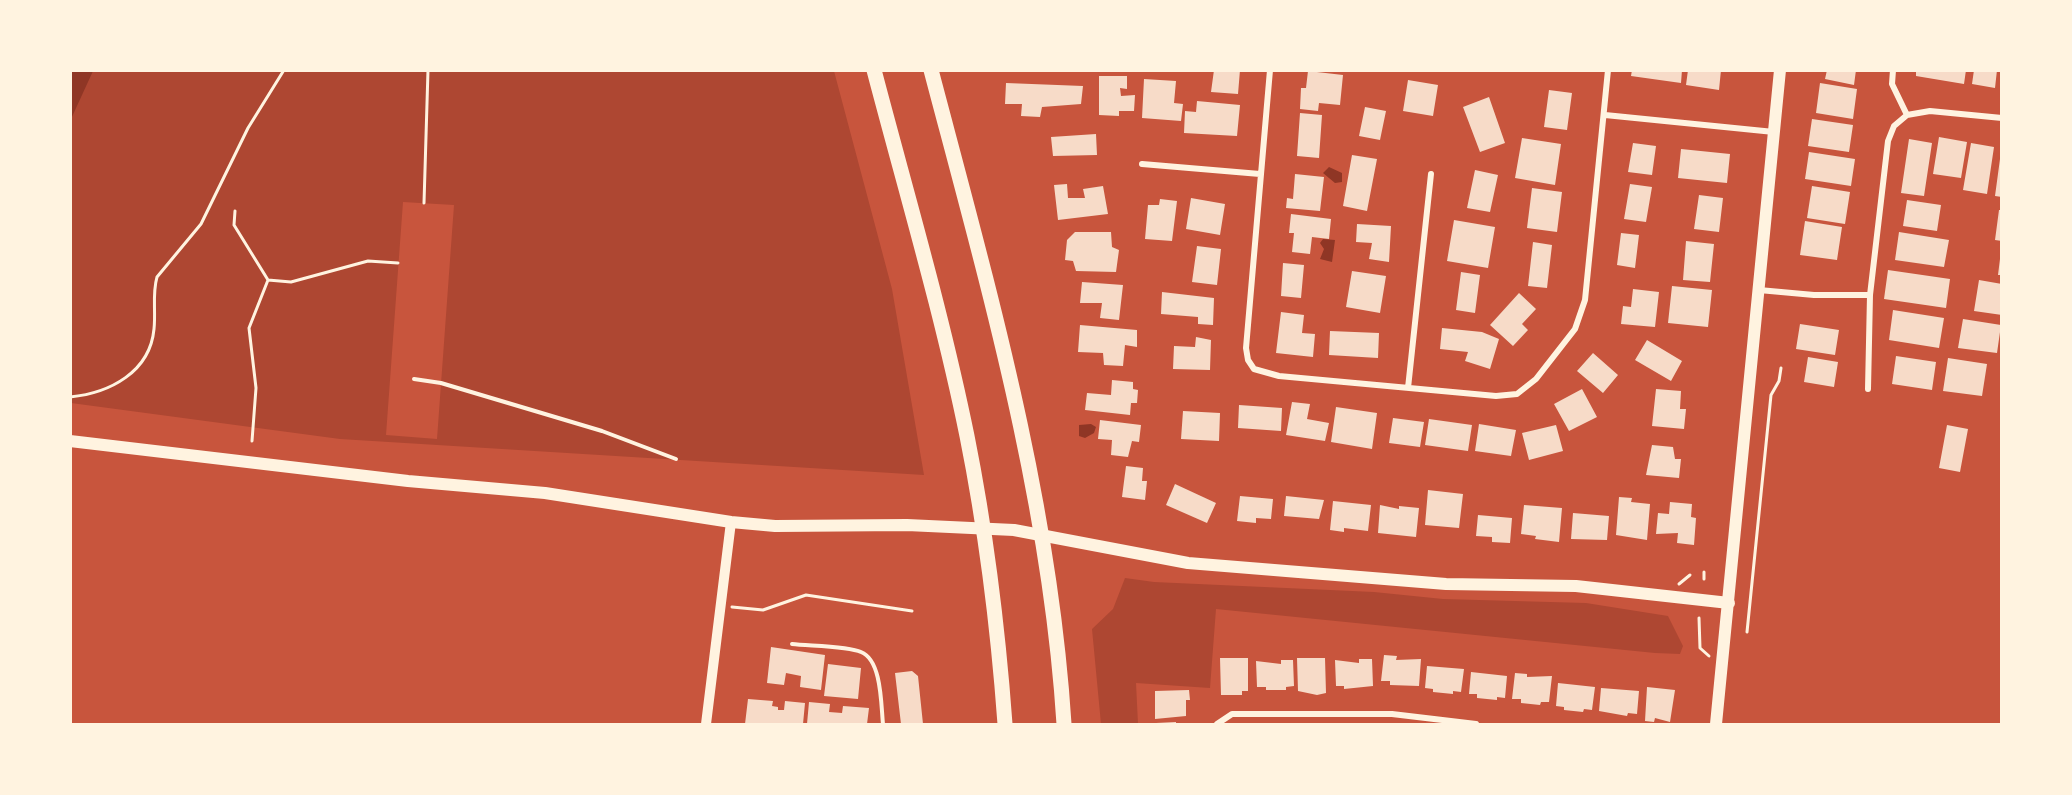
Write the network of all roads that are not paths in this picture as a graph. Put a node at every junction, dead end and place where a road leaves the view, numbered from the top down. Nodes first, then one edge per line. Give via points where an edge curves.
1 (874, 70) edge
2 (932, 70) edge
3 (1270, 70) edge
4 (1608, 70) edge
5 (1780, 70) edge
6 (1893, 70) edge
7 (1605, 115) junction
8 (1907, 115) junction
9 (2001, 118) edge
10 (1775, 132) junction
11 (1142, 164) dead end
12 (1260, 174) junction
13 (1431, 174) dead end
14 (1758, 290) junction
15 (1870, 295) junction
16 (414, 379) dead end
17 (1408, 388) junction
18 (1868, 389) dead end
19 (70, 441) edge
20 (676, 459) dead end
21 (731, 522) junction
22 (1729, 603) junction
23 (792, 644) dead end
24 (706, 724) edge
25 (883, 724) edge
26 (1005, 724) edge
27 (1064, 724) edge
28 (1217, 724) edge
29 (1476, 724) edge
30 (1716, 724) edge

1 - 26 highway via 946,342 967,438 988,562
2 - 27 highway via 1023,429 1048,575
3 - 12 street
4 - 7 street
5 - 10 main road
6 - 8 street via 1892,84
7 - 10 street
7 - 17 street via 1585,300 1575,329 1536,379 1517,394 1496,396
8 - 9 street via 1930,111
8 - 15 street via 1894,126 1888,141
10 - 14 main road
11 - 12 street
12 - 17 street via 1246,348 1254,369 1265,374
13 - 17 street
14 - 15 street
14 - 22 main road
15 - 18 street
16 - 20 lane via 441,383 602,431
19 - 21 main road via 545,493
21 - 22 main road via 1014,530 1188,563 1446,584 1576,586
21 - 24 street
22 - 30 main road
23 - 25 lane via 862,652 879,678
28 - 29 street via 1232,714 1392,714

